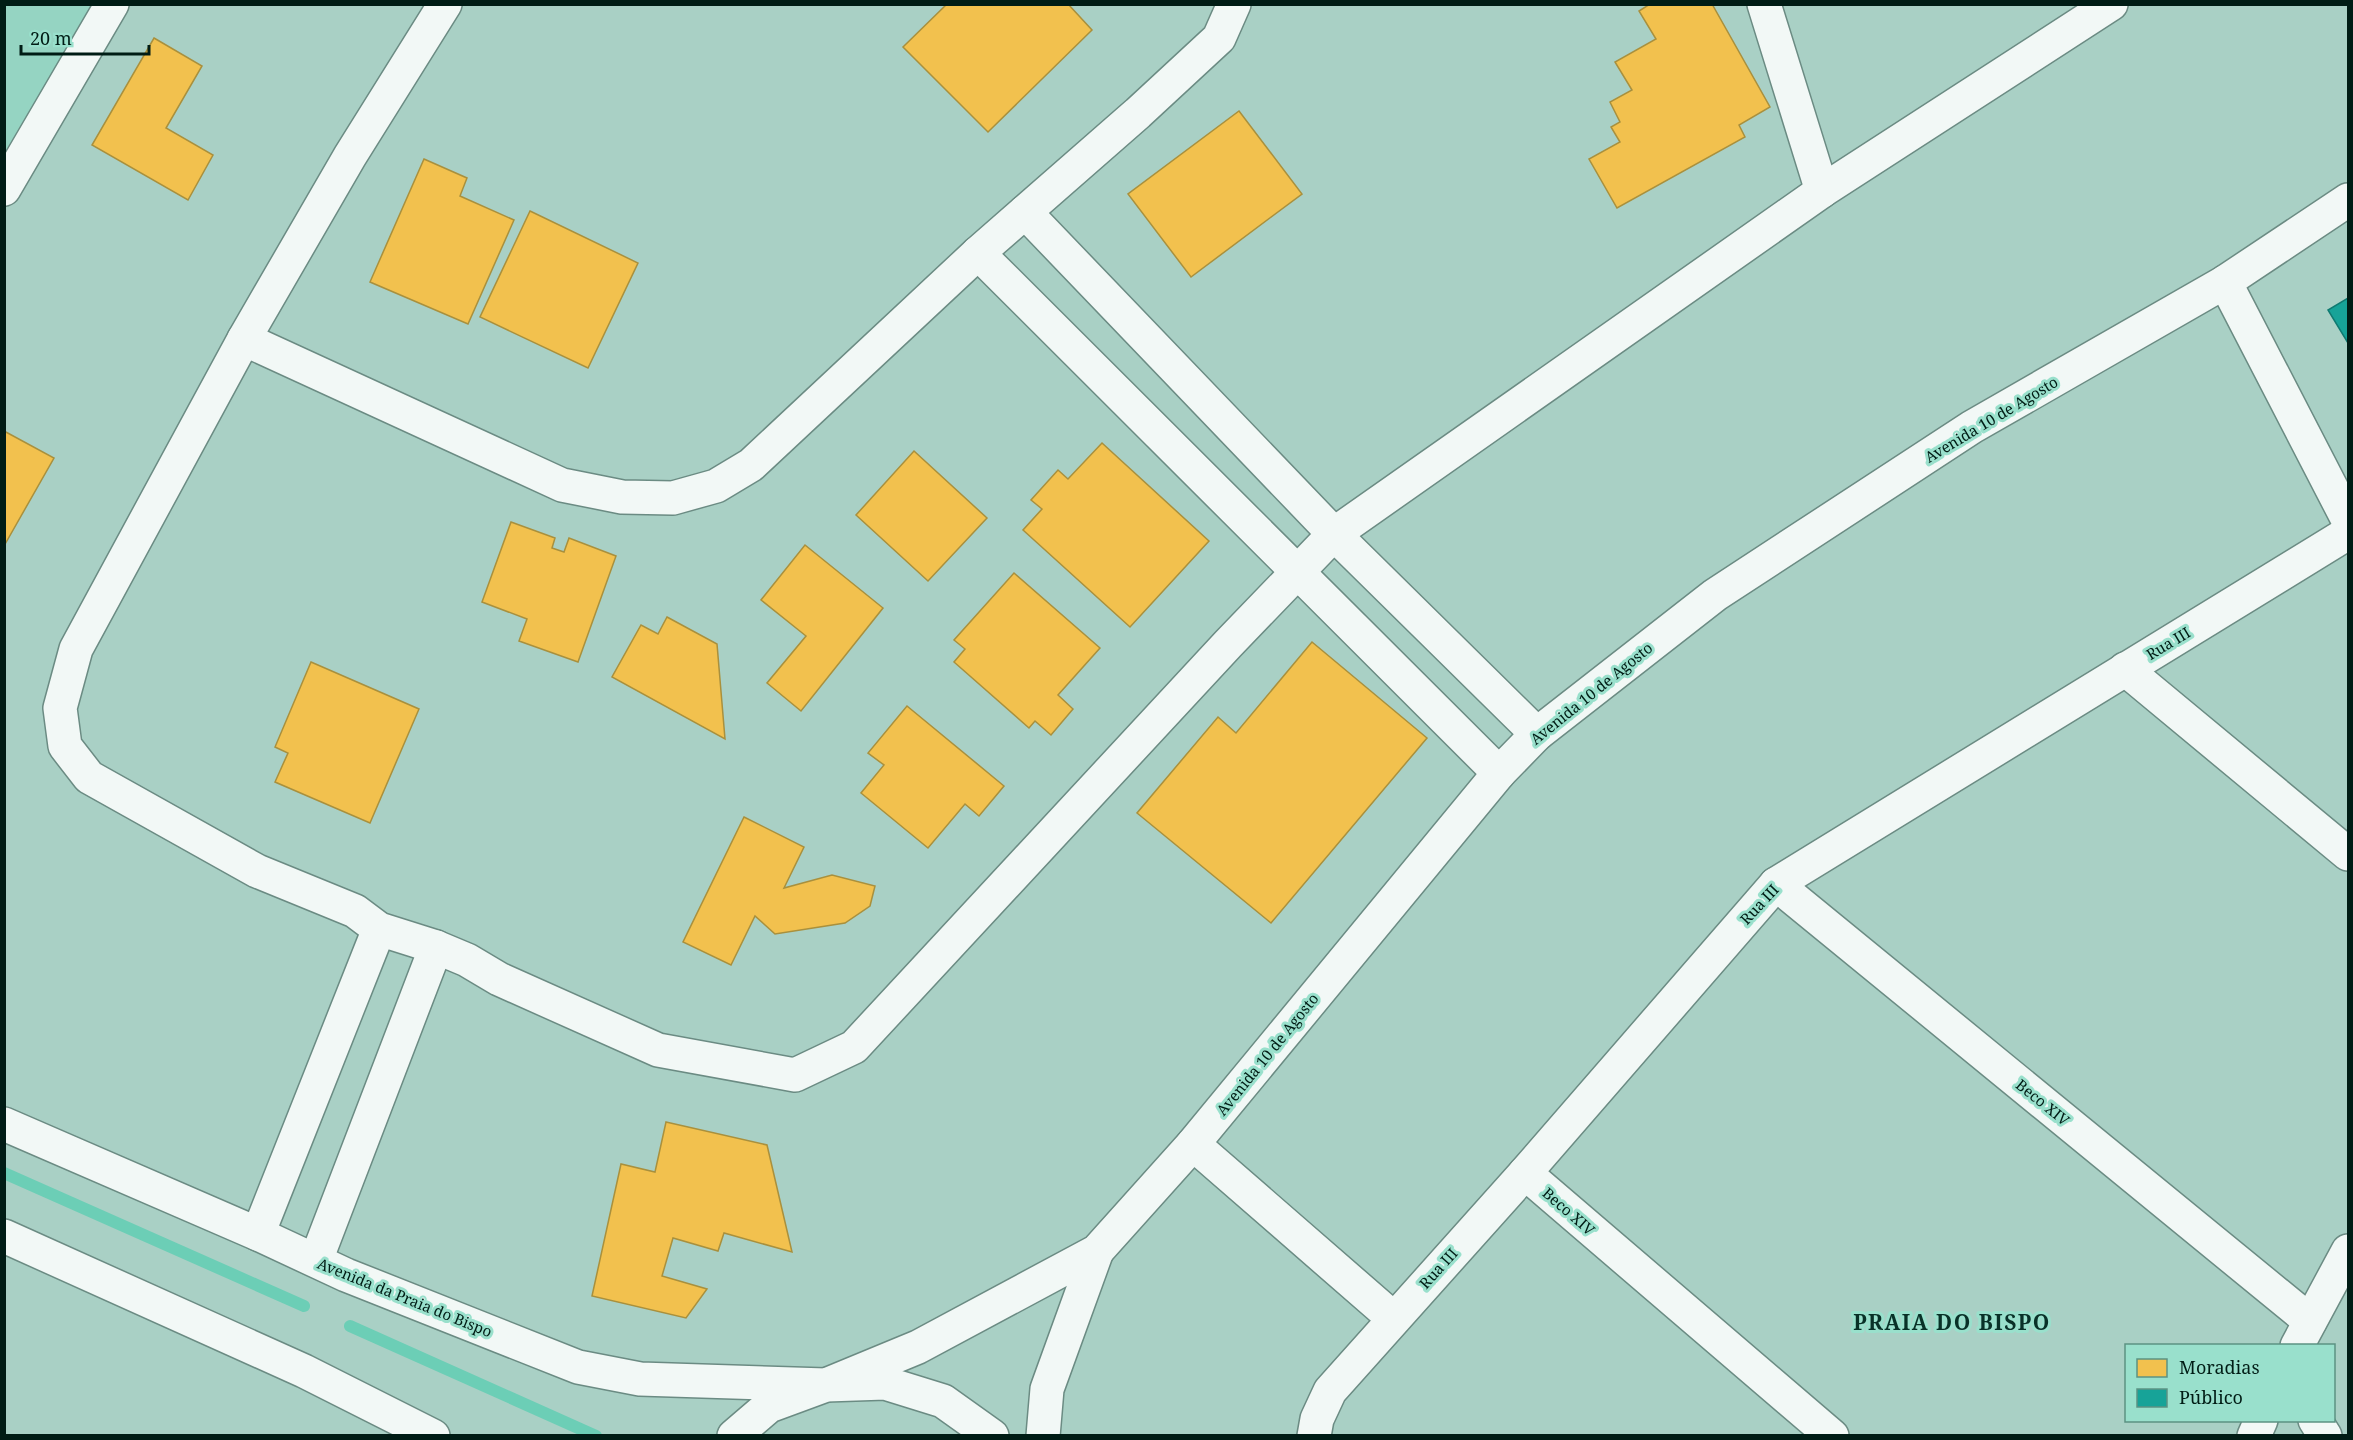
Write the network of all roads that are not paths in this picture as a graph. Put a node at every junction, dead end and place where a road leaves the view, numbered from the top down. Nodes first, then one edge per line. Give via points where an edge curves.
1 (112, 4) edge
2 (445, 4) edge
3 (1234, 4) edge
4 (1764, 4) edge
5 (2111, 4) edge
6 (4, 189) edge
7 (1822, 191) junction
8 (2349, 200) edge
9 (1025, 212) junction
10 (978, 253) junction
11 (2225, 282) junction
12 (244, 339) junction
13 (2349, 520) edge
14 (2349, 533) edge
15 (1334, 534) junction
16 (1298, 570) junction
17 (2125, 669) junction
18 (1537, 734) junction
19 (1499, 773) junction
20 (2349, 854) edge
21 (1776, 884) junction
22 (379, 929) junction
23 (436, 947) junction
24 (4, 1124) edge
25 (1193, 1144) junction
26 (1525, 1173) junction
27 (258, 1234) junction
28 (4, 1236) edge
29 (1097, 1251) junction
30 (2349, 1251) edge
31 (316, 1260) junction
32 (1393, 1318) junction
33 (2303, 1333) edge
34 (825, 1385) junction
35 (2260, 1422) edge
36 (2316, 1422) edge
37 (433, 1436) edge
38 (734, 1436) edge
39 (992, 1436) edge
40 (1043, 1436) edge
41 (1314, 1436) edge
42 (1832, 1436) edge
43 (2254, 1436) edge
44 (2325, 1436) edge

1 - 6 street
2 - 12 street via 350,156
3 - 9 street via 1219,38
4 - 7 street
5 - 7 street
7 - 15 street
8 - 11 street, Avenida 10 de Agosto
9 - 10 street
9 - 15 street
10 - 12 street via 751,465 716,486 673,498 622,497 562,485
10 - 16 street
11 - 13 street
11 - 18 street, Avenida 10 de Agosto via 1972,427 1715,595
12 - 22 street via 76,648 60,708 65,746 89,777 257,871 355,912
14 - 17 street, Rua III
15 - 16 street
15 - 18 street
16 - 19 street
16 - 23 street via 854,1047 795,1076 658,1050
17 - 20 street
17 - 21 street, Rua III
18 - 19 street, Avenida 10 de Agosto
19 - 25 street, Avenida 10 de Agosto
21 - 26 street, Rua III
21 - 33 street, Beco XIV
22 - 23 street
22 - 27 street
23 - 31 street
24 - 27 street, Avenida da Praia do Bispo
25 - 29 street, Avenida 10 de Agosto
25 - 32 street
26 - 32 street, Rua III
26 - 42 street, Beco XIV
27 - 31 street, Avenida da Praia do Bispo
28 - 37 street via 304,1371
29 - 34 street, Avenida 10 de Agosto via 918,1347
29 - 40 street via 1047,1389
30 - 33 street
31 - 34 street, Avenida da Praia do Bispo via 578,1367 640,1379
32 - 41 street, Rua III via 1330,1391
34 - 38 street, Avenida da Praia do Bispo via 769,1406
34 - 39 street, Avenida da Praia do Bispo via 885,1383 943,1401
35 - 43 street
36 - 44 street

